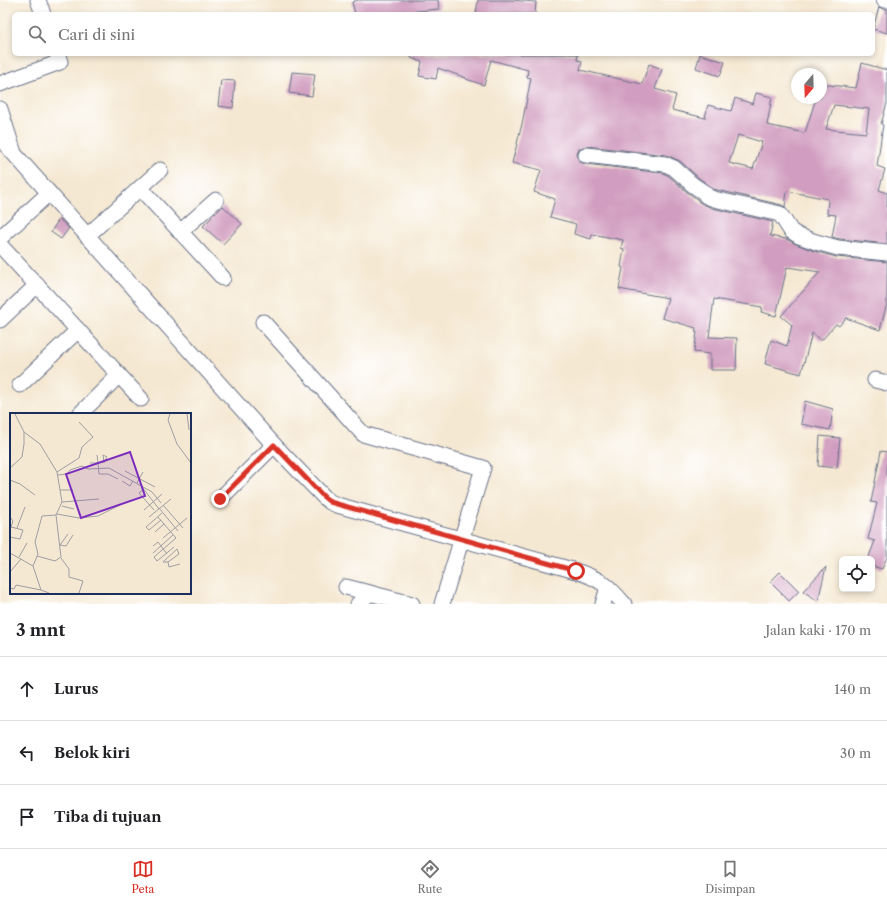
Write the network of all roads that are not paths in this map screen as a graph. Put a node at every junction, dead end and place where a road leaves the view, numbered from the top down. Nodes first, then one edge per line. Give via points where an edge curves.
1 (38, 0) edge
2 (884, 0) edge
3 (887, 0) edge
4 (42, 12) edge
5 (58, 56) edge
6 (0, 84) edge
7 (0, 109) edge
8 (0, 138) edge
9 (586, 155) dead end
10 (15, 156) junction
11 (160, 170) dead end
12 (140, 188) junction
13 (48, 193) junction
14 (216, 200) dead end
15 (180, 232) junction
16 (88, 236) junction
17 (0, 238) edge
18 (0, 245) edge
19 (887, 253) edge
20 (223, 278) dead end
21 (37, 285) junction
22 (0, 320) edge
23 (263, 322) dead end
24 (78, 330) junction
25 (119, 375) junction
26 (20, 385) dead end
27 (141, 399) dead end
28 (81, 413) edge
29 (274, 445) junction
30 (220, 499) dead end
31 (461, 539) junction
32 (346, 587) dead end
33 (608, 587) junction
34 (369, 599) edge
35 (358, 604) edge
36 (412, 604) edge
37 (442, 604) edge
38 (603, 604) edge
39 (624, 604) edge

1 - 4 street
2 - 3 street
5 - 6 street via 60,62
7 - 10 street
8 - 10 street
9 - 19 street via 665,164 674,168 706,196 780,214 792,231 799,236 838,248
10 - 13 street
11 - 12 street
12 - 15 street
12 - 16 street
13 - 16 street
13 - 17 street
14 - 15 street
15 - 20 street
16 - 29 street
18 - 21 street
21 - 22 street
21 - 24 street
23 - 31 street via 363,434 483,468
24 - 25 street
24 - 26 street
25 - 27 street
25 - 28 street
29 - 30 street
29 - 31 street via 330,502
31 - 33 street via 576,571 593,577
31 - 37 street
32 - 34 street
33 - 38 street
33 - 39 street
34 - 35 street
34 - 36 street

